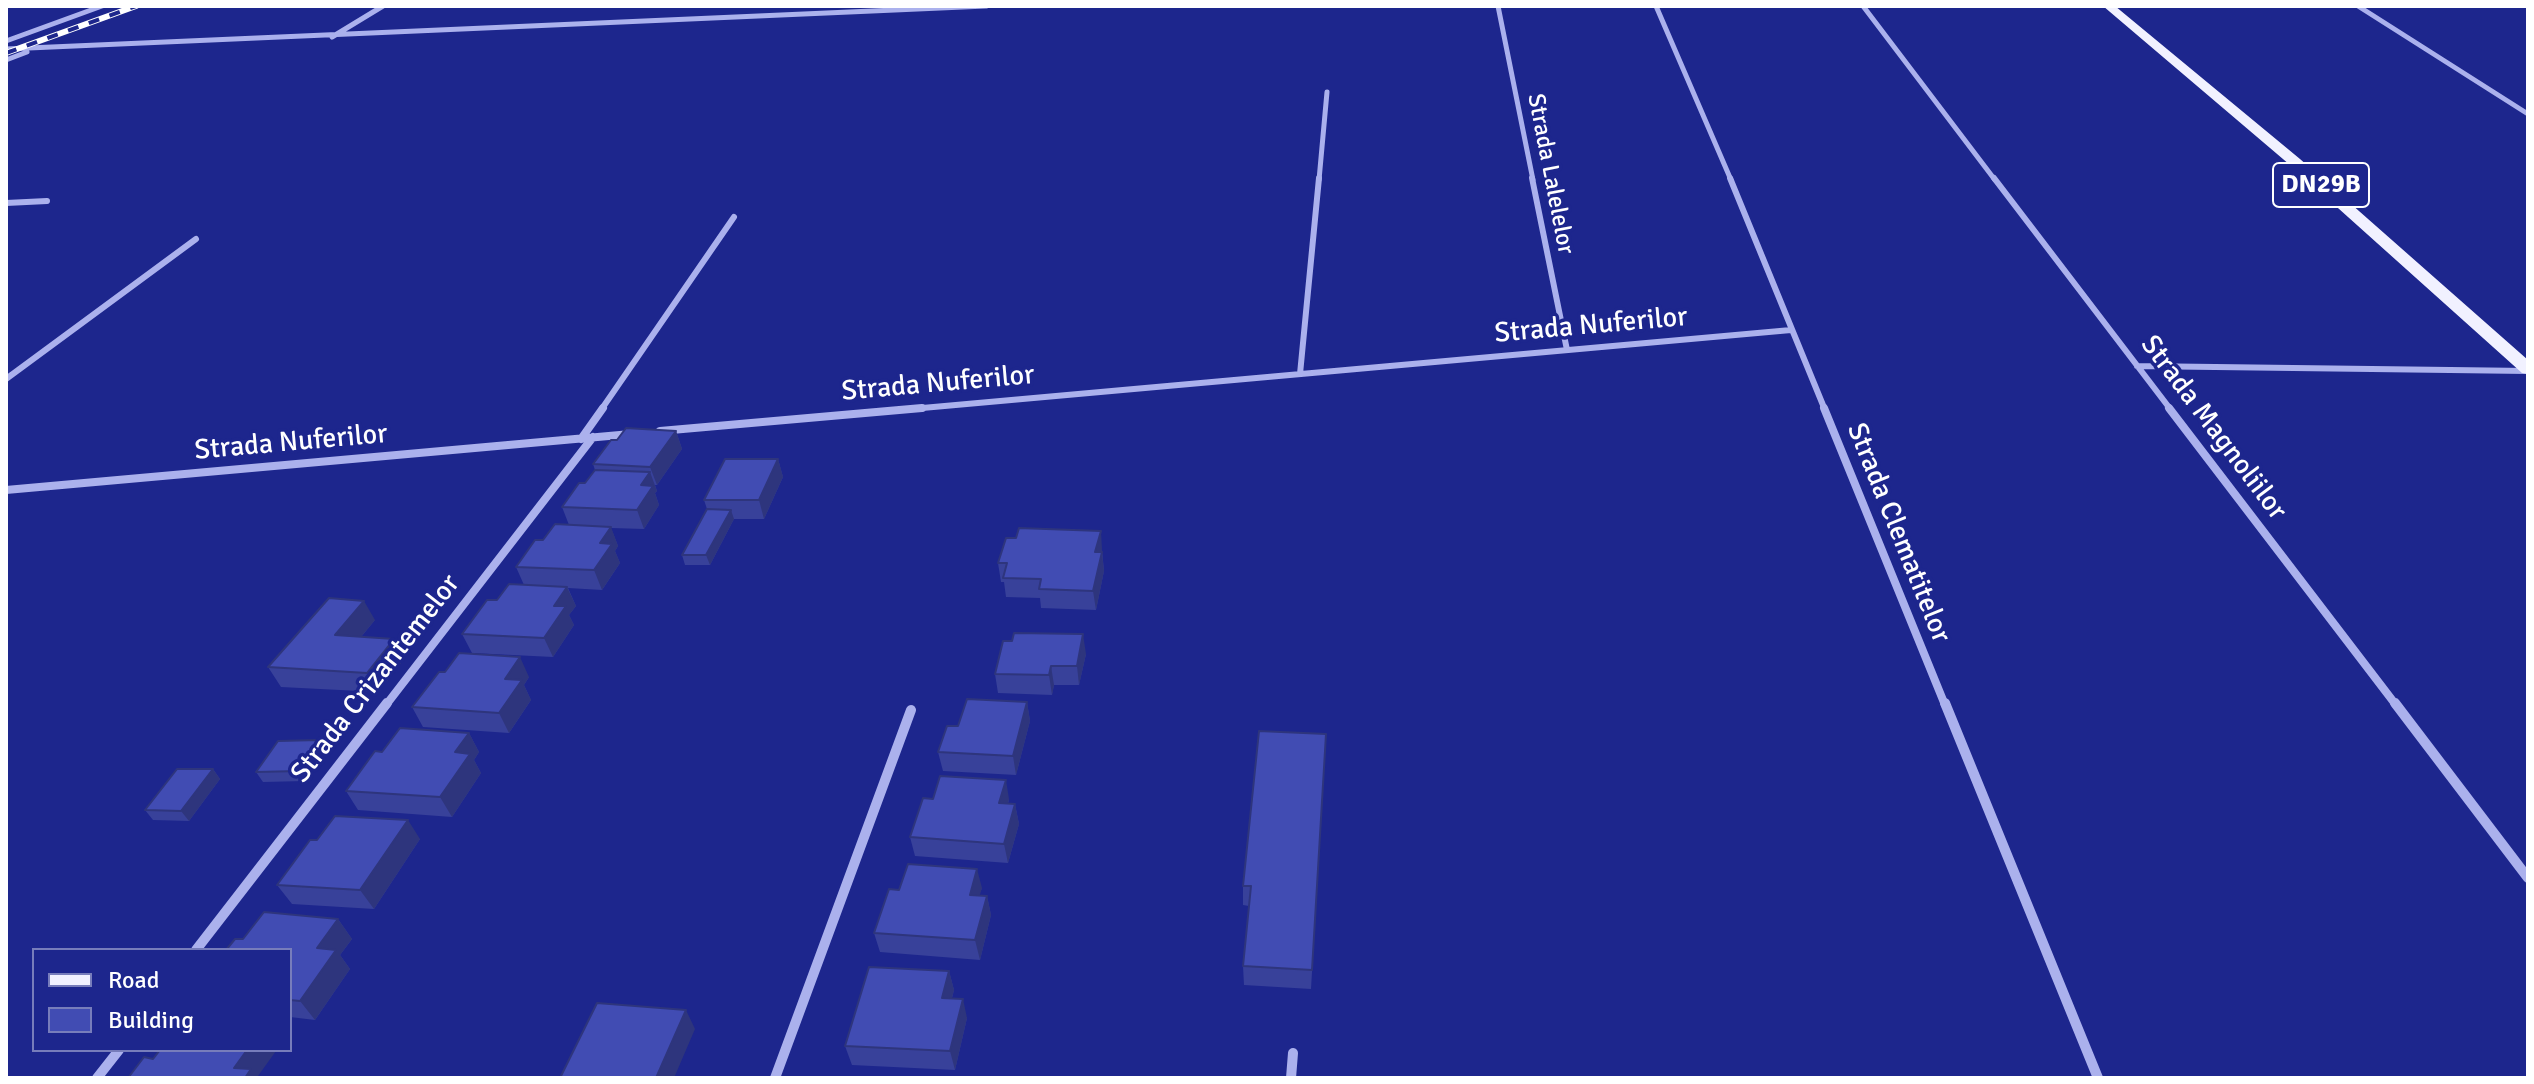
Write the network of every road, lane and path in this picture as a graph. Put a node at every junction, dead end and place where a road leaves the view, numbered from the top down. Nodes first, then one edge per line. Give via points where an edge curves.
1 (102, 6) edge
2 (383, 6) edge
3 (986, 6) edge
4 (1498, 6) edge
5 (1656, 6) edge
6 (1863, 6) edge
7 (2108, 6) edge
8 (2358, 6) edge
9 (332, 37) junction
10 (6, 41) edge
11 (6, 49) edge
12 (35, 49) junction
13 (6, 60) edge
14 (1327, 92) dead end
15 (2528, 114) edge
16 (47, 201) dead end
17 (6, 203) edge
18 (734, 217) dead end
19 (196, 239) dead end
20 (1791, 330) junction
21 (1567, 350) junction
22 (2137, 366) junction
23 (2528, 370) edge
24 (1300, 374) junction
25 (6, 379) edge
26 (656, 432) edge
27 (640, 433) edge
28 (593, 437) junction
29 (581, 439) junction
30 (6, 490) edge
31 (911, 710) dead end
32 (2528, 878) edge
33 (198, 948) edge
34 (117, 1052) edge
35 (1293, 1053) dead end
36 (97, 1078) edge
37 (775, 1078) edge
38 (1291, 1078) edge
39 (2098, 1078) edge

1 - 10 street
2 - 9 street
3 - 9 street
4 - 21 street, Strada Lalelelor
5 - 20 street, Strada Clematitelor
6 - 22 street, Strada Magnoliilor
7 - 23 main road, DN29B via 2295,162
8 - 15 street
9 - 12 street
11 - 12 street
12 - 13 street
14 - 24 street
16 - 17 street
18 - 29 street
19 - 25 street
20 - 21 street, Strada Nuferilor
20 - 39 street, Strada Clematitelor
21 - 24 street, Strada Nuferilor
22 - 23 street
22 - 32 street, Strada Magnoliilor
24 - 26 street, Strada Nuferilor
27 - 28 street, Strada Nuferilor
28 - 29 street, Strada Nuferilor
28 - 33 street, Strada Crizantemelor
29 - 30 street, Strada Nuferilor
31 - 37 street
34 - 36 street
35 - 38 street

